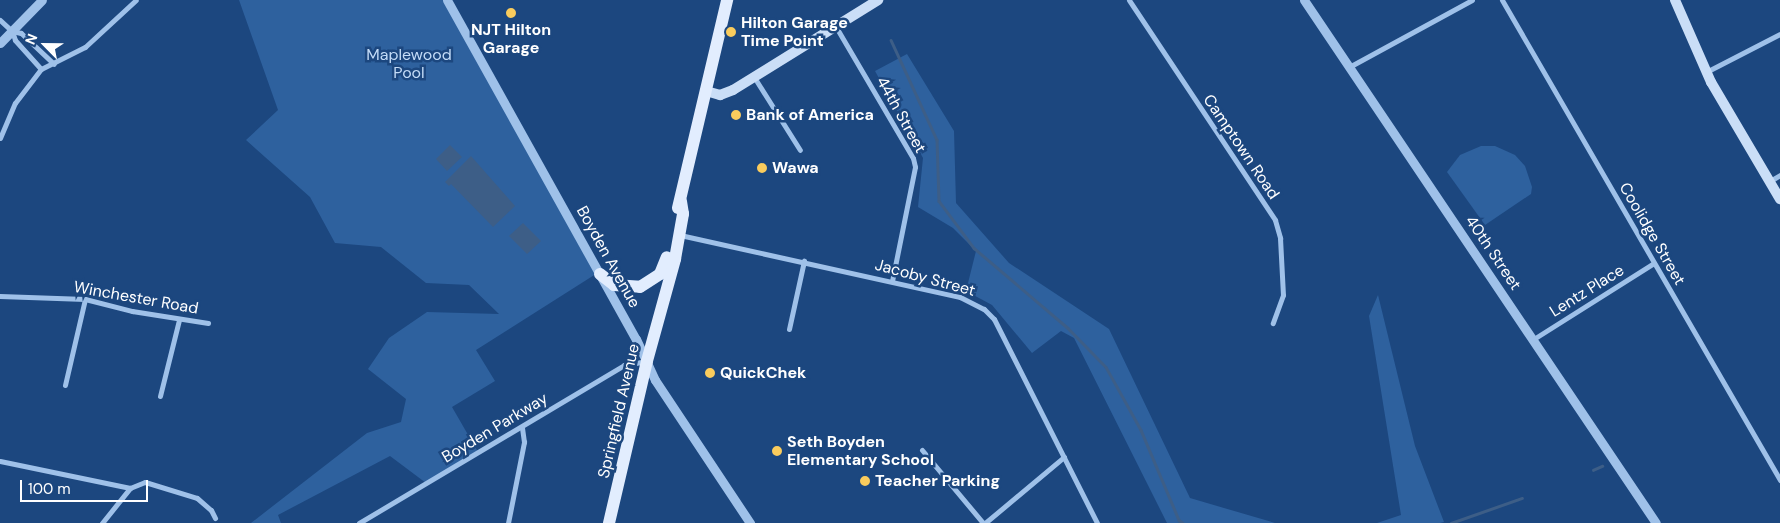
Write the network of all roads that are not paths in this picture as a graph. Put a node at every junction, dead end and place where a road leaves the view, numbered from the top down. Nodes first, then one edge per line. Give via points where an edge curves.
1 (42, 0) edge
2 (136, 0) edge
3 (447, 0) edge
4 (727, 0) edge
5 (878, 0) edge
6 (1130, 0) edge
7 (1304, 0) edge
8 (1472, 0) edge
9 (1502, 0) edge
10 (1675, 0) edge
11 (0, 20) edge
12 (836, 26) junction
13 (12, 31) junction
14 (1780, 34) edge
15 (0, 43) edge
16 (54, 64) junction
17 (1349, 67) junction
18 (42, 69) junction
19 (1706, 72) junction
20 (754, 77) junction
21 (706, 91) junction
22 (0, 138) edge
23 (800, 150) dead end
24 (1780, 175) edge
25 (1770, 181) junction
26 (1780, 198) edge
27 (681, 201) junction
28 (679, 235) junction
29 (667, 258) junction
30 (804, 261) junction
31 (1654, 263) junction
32 (600, 274) junction
33 (892, 281) junction
34 (0, 296) edge
35 (85, 299) junction
36 (660, 308) junction
37 (178, 320) junction
38 (208, 323) dead end
39 (1273, 323) dead end
40 (789, 328) dead end
41 (1532, 340) junction
42 (647, 361) junction
43 (65, 385) dead end
44 (160, 396) dead end
45 (522, 427) junction
46 (922, 450) dead end
47 (1064, 457) junction
48 (0, 461) edge
49 (1780, 480) edge
50 (130, 488) junction
51 (215, 518) dead end
52 (102, 523) edge
53 (359, 523) edge
54 (508, 523) edge
55 (609, 523) edge
56 (750, 523) edge
57 (984, 523) edge
58 (1097, 523) edge
59 (1656, 523) edge

1 - 13 street
2 - 16 street via 85,47
3 - 32 street, Boyden Avenue
4 - 21 main road, Springfield Avenue
5 - 12 main road
6 - 39 street, Camptown Road via 1275,220 1280,238 1283,295
7 - 17 street, 40th Street
8 - 17 street
9 - 31 street, Coolidge Street
10 - 19 main road
11 - 13 street
12 - 20 main road
12 - 33 street, 44th Street via 915,166
13 - 15 street
13 - 16 street via 21,33
13 - 18 street via 15,40
14 - 19 street
16 - 18 street
17 - 41 street, 40th Street
18 - 22 street via 15,103
19 - 25 main road
20 - 21 main road via 720,95
20 - 23 street
21 - 27 main road, Springfield Avenue
24 - 25 street
25 - 26 main road
27 - 28 main road, Springfield Avenue
27 - 29 main road, Springfield Avenue
28 - 30 street, Jacoby Street
28 - 36 main road, Springfield Avenue via 665,304
29 - 32 main road via 660,274 640,287 614,285
29 - 36 main road, Springfield Avenue via 657,302
30 - 33 street, Jacoby Street
30 - 40 street
31 - 41 street, Lentz Place
31 - 49 street, Coolidge Street
32 - 42 street, Boyden Avenue
33 - 47 street, Jacoby Street via 960,297 984,309 994,319
34 - 35 street, Winchester Road
35 - 37 street, Winchester Road
35 - 43 street
36 - 42 main road, Springfield Avenue
37 - 38 street, Winchester Road
37 - 44 street
41 - 59 street, 40th Street
42 - 45 street, Boyden Parkway via 624,365
42 - 55 main road, Springfield Avenue
42 - 56 street, Boyden Avenue via 670,404
45 - 53 street, Boyden Parkway
45 - 54 street via 524,442
46 - 57 street
47 - 57 street
47 - 58 street, Jacoby Street
48 - 50 street
50 - 51 street via 145,482 197,498
50 - 52 street

